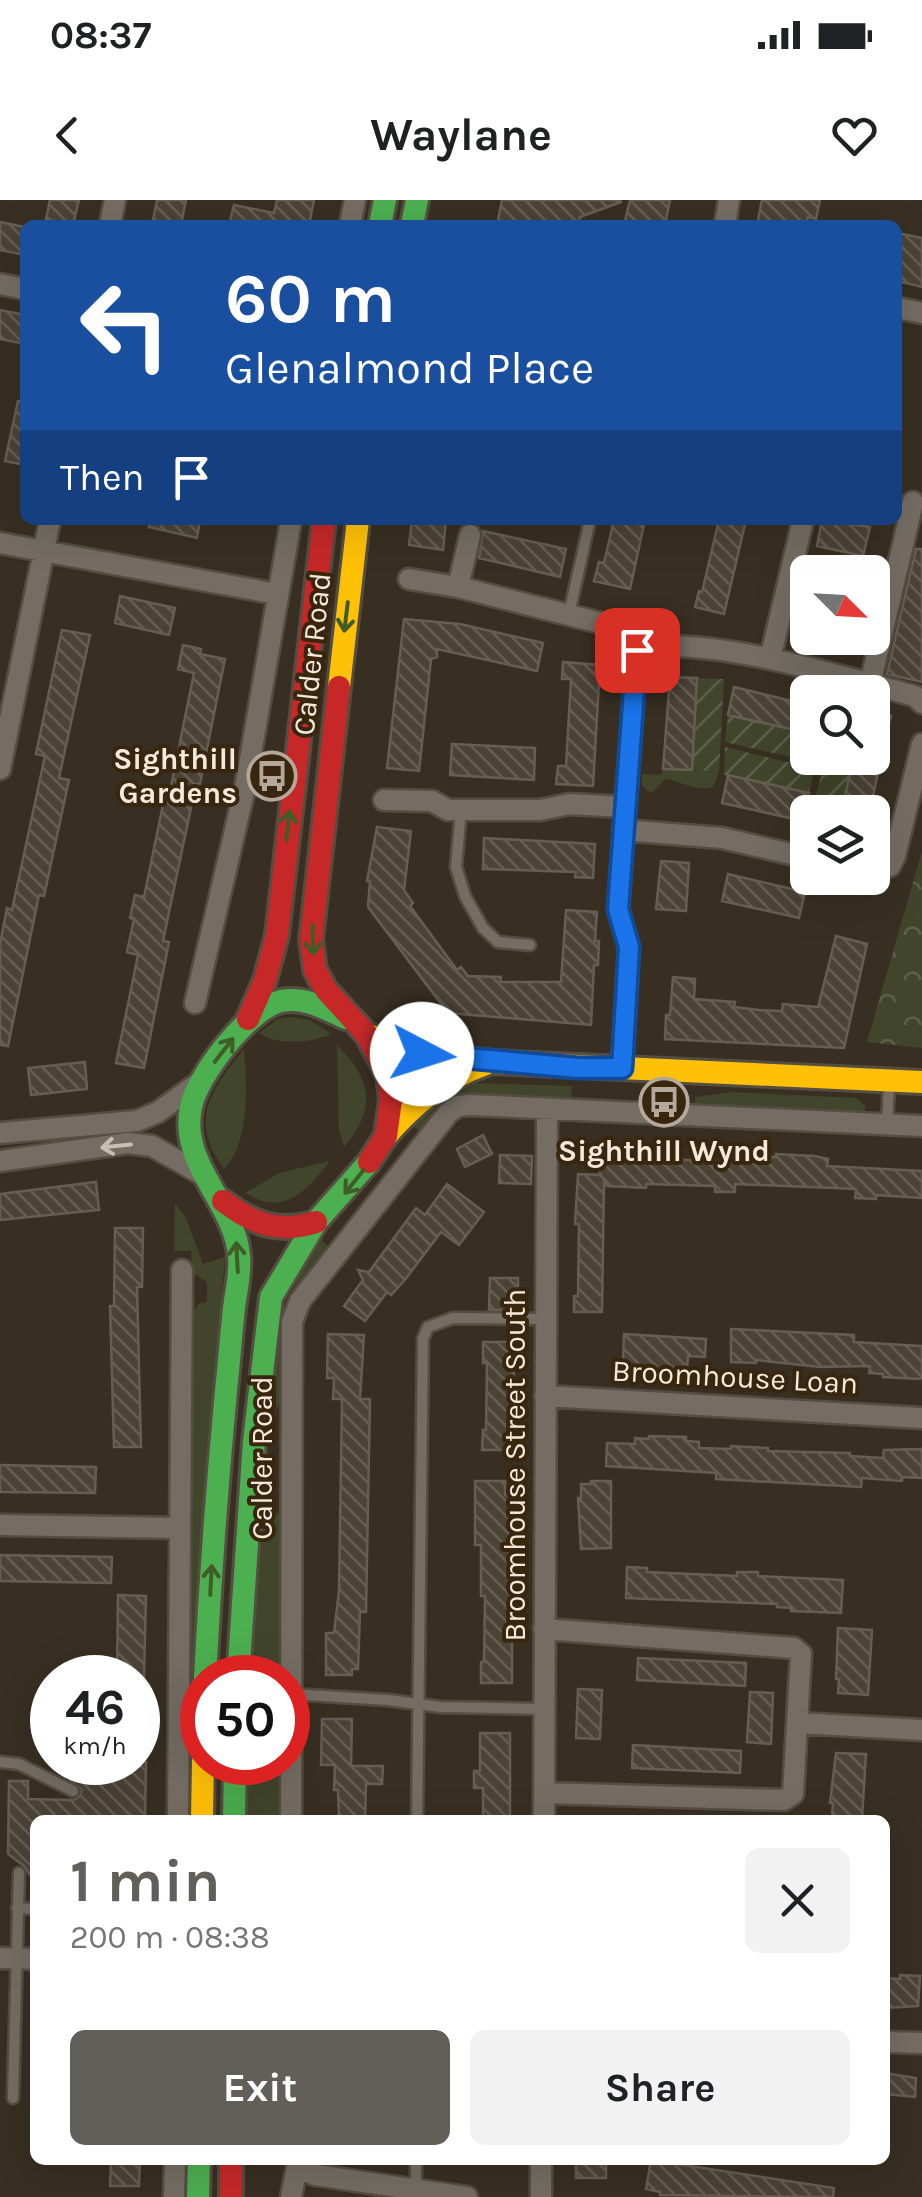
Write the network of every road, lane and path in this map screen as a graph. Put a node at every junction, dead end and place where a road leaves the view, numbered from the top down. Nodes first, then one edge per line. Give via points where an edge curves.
1 (911, 502) edge
2 (49, 525) edge
3 (290, 525) edge
4 (323, 525) edge
5 (357, 525) edge
6 (589, 525) edge
7 (802, 525) edge
8 (470, 535) dead end
9 (0, 542) edge
10 (44, 551) junction
11 (408, 580) dead end
12 (458, 587) junction
13 (278, 594) junction
14 (569, 615) junction
15 (637, 650) junction
16 (770, 659) junction
17 (834, 675) edge
18 (872, 675) edge
19 (890, 689) edge
20 (922, 703) edge
21 (922, 744) edge
22 (0, 768) edge
23 (384, 800) dead end
24 (625, 807) junction
25 (460, 810) junction
26 (624, 830) junction
27 (790, 854) edge
28 (890, 866) edge
29 (530, 945) dead end
30 (195, 1003) dead end
31 (247, 1021) junction
32 (360, 1028) junction
33 (497, 1061) junction
34 (622, 1068) junction
35 (890, 1080) junction
36 (201, 1081) junction
37 (922, 1082) edge
38 (546, 1110) junction
39 (887, 1124) junction
40 (922, 1126) edge
41 (0, 1133) edge
42 (386, 1136) junction
43 (0, 1160) edge
44 (205, 1176) junction
45 (221, 1199) junction
46 (316, 1222) junction
47 (182, 1270) dead end
48 (545, 1319) junction
49 (545, 1396) junction
50 (922, 1418) edge
51 (0, 1525) edge
52 (179, 1528) junction
53 (544, 1629) junction
54 (206, 1655) edge
55 (240, 1655) edge
56 (290, 1655) edge
57 (310, 1696) edge
58 (417, 1704) junction
59 (544, 1709) junction
60 (799, 1723) junction
61 (922, 1730) edge
62 (0, 1762) edge
63 (202, 1785) edge
64 (234, 1785) edge
65 (291, 1785) edge
66 (73, 1791) dead end
67 (544, 1793) junction
68 (178, 1815) edge
69 (202, 1815) edge
70 (234, 1815) edge
71 (291, 1815) edge
72 (416, 1815) edge
73 (544, 1815) edge
74 (19, 1873) dead end
75 (17, 1908) junction
76 (30, 1908) edge
77 (17, 1958) edge
78 (890, 2042) edge
79 (922, 2043) edge
80 (13, 2098) dead end
81 (175, 2165) edge
82 (199, 2165) edge
83 (232, 2165) edge
84 (295, 2165) edge
85 (297, 2165) edge
86 (416, 2165) edge
87 (541, 2165) edge
88 (416, 2188) junction
89 (174, 2197) edge
90 (198, 2197) edge
91 (231, 2197) edge
92 (291, 2197) edge
93 (468, 2197) edge
94 (541, 2197) edge

1 - 18 street
2 - 10 street
3 - 13 street, Calder Road
31 -> 4 main road, Calder Road via 277,936
5 -> 32 main road, Calder Road via 311,940 326,990
6 - 14 lane
7 - 16 street
8 - 12 street
9 - 10 street
10 - 13 street
10 - 22 street
11 - 12 street
12 - 14 street
13 - 30 street, Calder Road via 218,950
14 - 15 street via 621,628
15 - 16 street via 673,647
15 - 24 street
16 - 17 street
19 - 20 street
21 - 28 street
23 - 25 street
24 - 25 street
24 - 26 street
25 - 29 lane via 456,867 465,896 498,942
26 - 27 street via 722,838
26 - 34 street via 618,909 629,947
31 - 32 main road, Calder Road via 270,1003 293,999 315,1002
36 -> 31 main road, Calder Road
32 - 33 main road via 422,1054
32 - 42 main road, Calder Road via 388,1076
33 - 34 main road
33 - 42 main road via 436,1086
34 - 35 main road
35 - 37 main road
35 - 39 lane
36 - 41 street via 137,1121
36 - 44 main road, Calder Road via 189,1109 190,1138
38 - 39 street
38 - 48 street, Broomhouse Street South
38 - 56 street, Calder Road via 458,1106 300,1301 292,1322
39 - 40 street
42 -> 46 main road, Calder Road
44 -> 43 street via 152,1146 128,1143
44 - 45 main road, Calder Road
45 - 46 main road, Calder Road via 250,1222 277,1229
54 -> 45 main road, Calder Road via 239,1257
46 - 55 main road, Calder Road via 281,1276 266,1322
47 - 52 street via 190,1292
48 - 49 street, Broomhouse Street South
48 - 58 lane via 453,1318 428,1326 423,1339
49 - 50 street, Broomhouse Loan
49 - 53 street, Broomhouse Street South
51 - 52 street
52 - 68 street
53 - 59 street, Broomhouse Street South
53 - 60 street via 794,1648 801,1654
57 - 58 lane
58 - 59 lane
58 - 72 lane
59 - 67 street, Broomhouse Street South
60 - 61 street
60 - 67 street via 794,1794 784,1800
62 - 66 lane via 19,1764
63 - 69 main road
64 - 70 main road
65 - 71 street, Calder Road
67 - 73 street, Broomhouse Street South
74 - 75 lane
75 - 76 lane
75 - 77 lane
77 - 80 lane
78 - 79 street
81 - 89 street
82 - 90 main road
83 - 91 main road
84 - 92 street
85 - 88 street via 314,2175
86 - 88 lane
87 - 94 street
88 - 93 street

